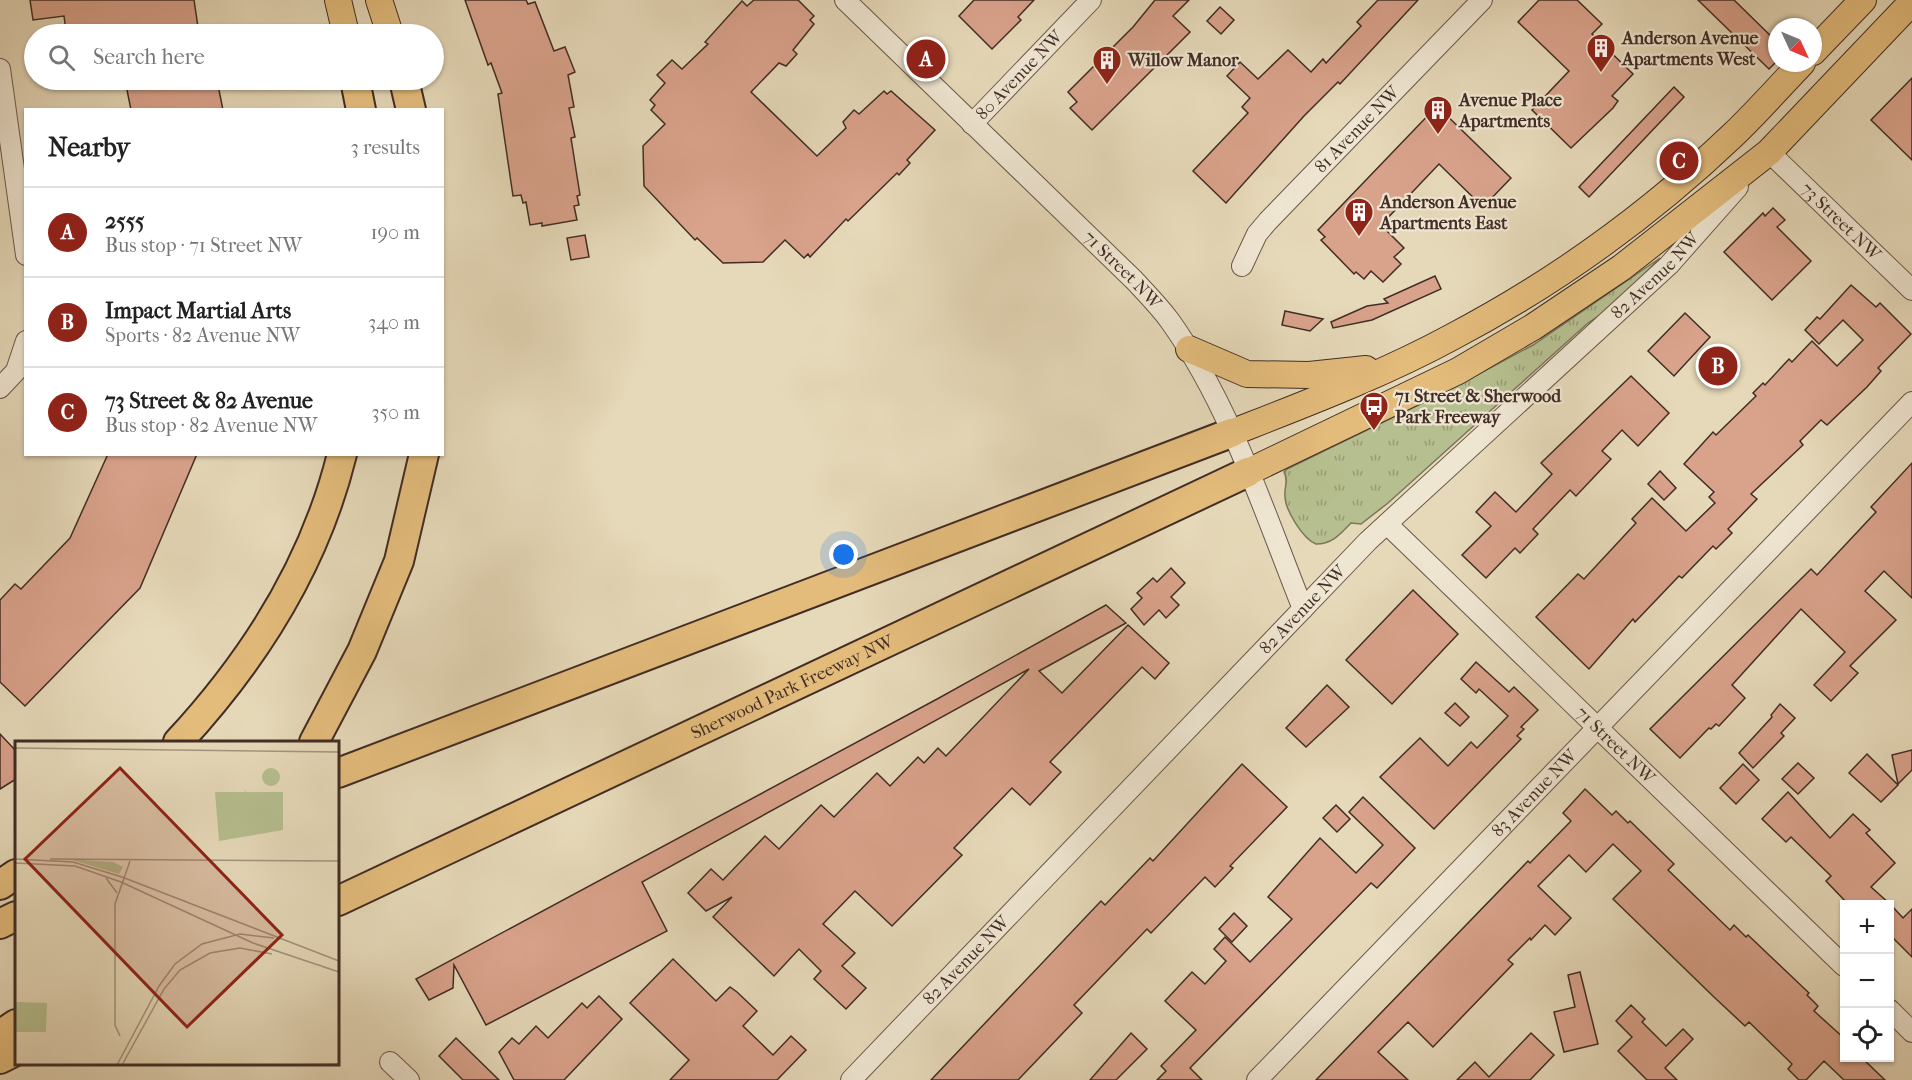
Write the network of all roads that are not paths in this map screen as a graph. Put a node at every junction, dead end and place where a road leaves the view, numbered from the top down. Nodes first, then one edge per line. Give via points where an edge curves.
1 (338, 0) edge
2 (379, 0) edge
3 (845, 0) edge
4 (1091, 0) edge
5 (1482, 0) edge
6 (1863, 0) edge
7 (1912, 2) edge
8 (344, 24) edge
9 (387, 24) edge
10 (1822, 43) edge
11 (0, 69) edge
12 (1793, 72) edge
13 (357, 90) edge
14 (406, 90) edge
15 (361, 108) edge
16 (411, 108) edge
17 (972, 124) junction
18 (1769, 152) junction
19 (24, 241) edge
20 (1242, 266) dead end
21 (1912, 290) edge
22 (24, 347) edge
23 (1189, 349) junction
24 (1390, 367) junction
25 (0, 388) edge
26 (1912, 402) edge
27 (1231, 433) junction
28 (342, 456) edge
29 (424, 456) edge
30 (1248, 472) junction
31 (1387, 524) junction
32 (1303, 609) junction
33 (1598, 727) junction
34 (179, 741) edge
35 (315, 741) edge
36 (339, 773) edge
37 (15, 875) edge
38 (0, 885) edge
39 (339, 901) edge
40 (15, 916) edge
41 (0, 924) edge
42 (1840, 961) edge
43 (1894, 1014) edge
44 (15, 1025) edge
45 (1912, 1032) edge
46 (0, 1035) edge
47 (15, 1052) edge
48 (0, 1059) edge
49 (390, 1062) dead end
50 (409, 1080) edge
51 (851, 1080) edge
52 (1257, 1080) edge

1 - 8 main road
2 - 9 main road
3 - 17 street, 71 Street NW
4 - 17 street, 80 Avenue NW
5 - 20 street, 81 Avenue NW via 1268,221
6 - 10 main road
7 - 18 main road, 82 Avenue NW
11 - 19 street
12 - 24 main road via 1694,170 1581,258 1454,337
13 - 15 highway
14 - 16 highway
17 - 23 street, 71 Street NW via 1134,280
18 - 21 street, 73 Street NW
18 - 30 main road, 82 Avenue NW via 1621,268 1533,327 1458,371
18 - 31 street, 82 Avenue NW via 1669,264
22 - 25 street via 16,371
23 - 24 main road via 1247,374 1309,375
23 - 27 street, 71 Street NW
24 - 27 main road
26 - 33 street, 83 Avenue NW
27 - 30 street, 71 Street NW
27 - 36 highway
28 - 34 highway via 307,560 244,665
29 - 35 highway via 399,561 363,651
30 - 32 street, 71 Street NW
30 - 39 highway, Sherwood Park Freeway NW
31 - 32 street, 82 Avenue NW
31 - 33 street, 71 Street NW
32 - 51 street, 82 Avenue NW
33 - 42 street, 71 Street NW
33 - 52 street, 83 Avenue NW
37 - 38 highway
40 - 41 highway
43 - 45 street
44 - 46 highway
47 - 48 highway
49 - 50 street

